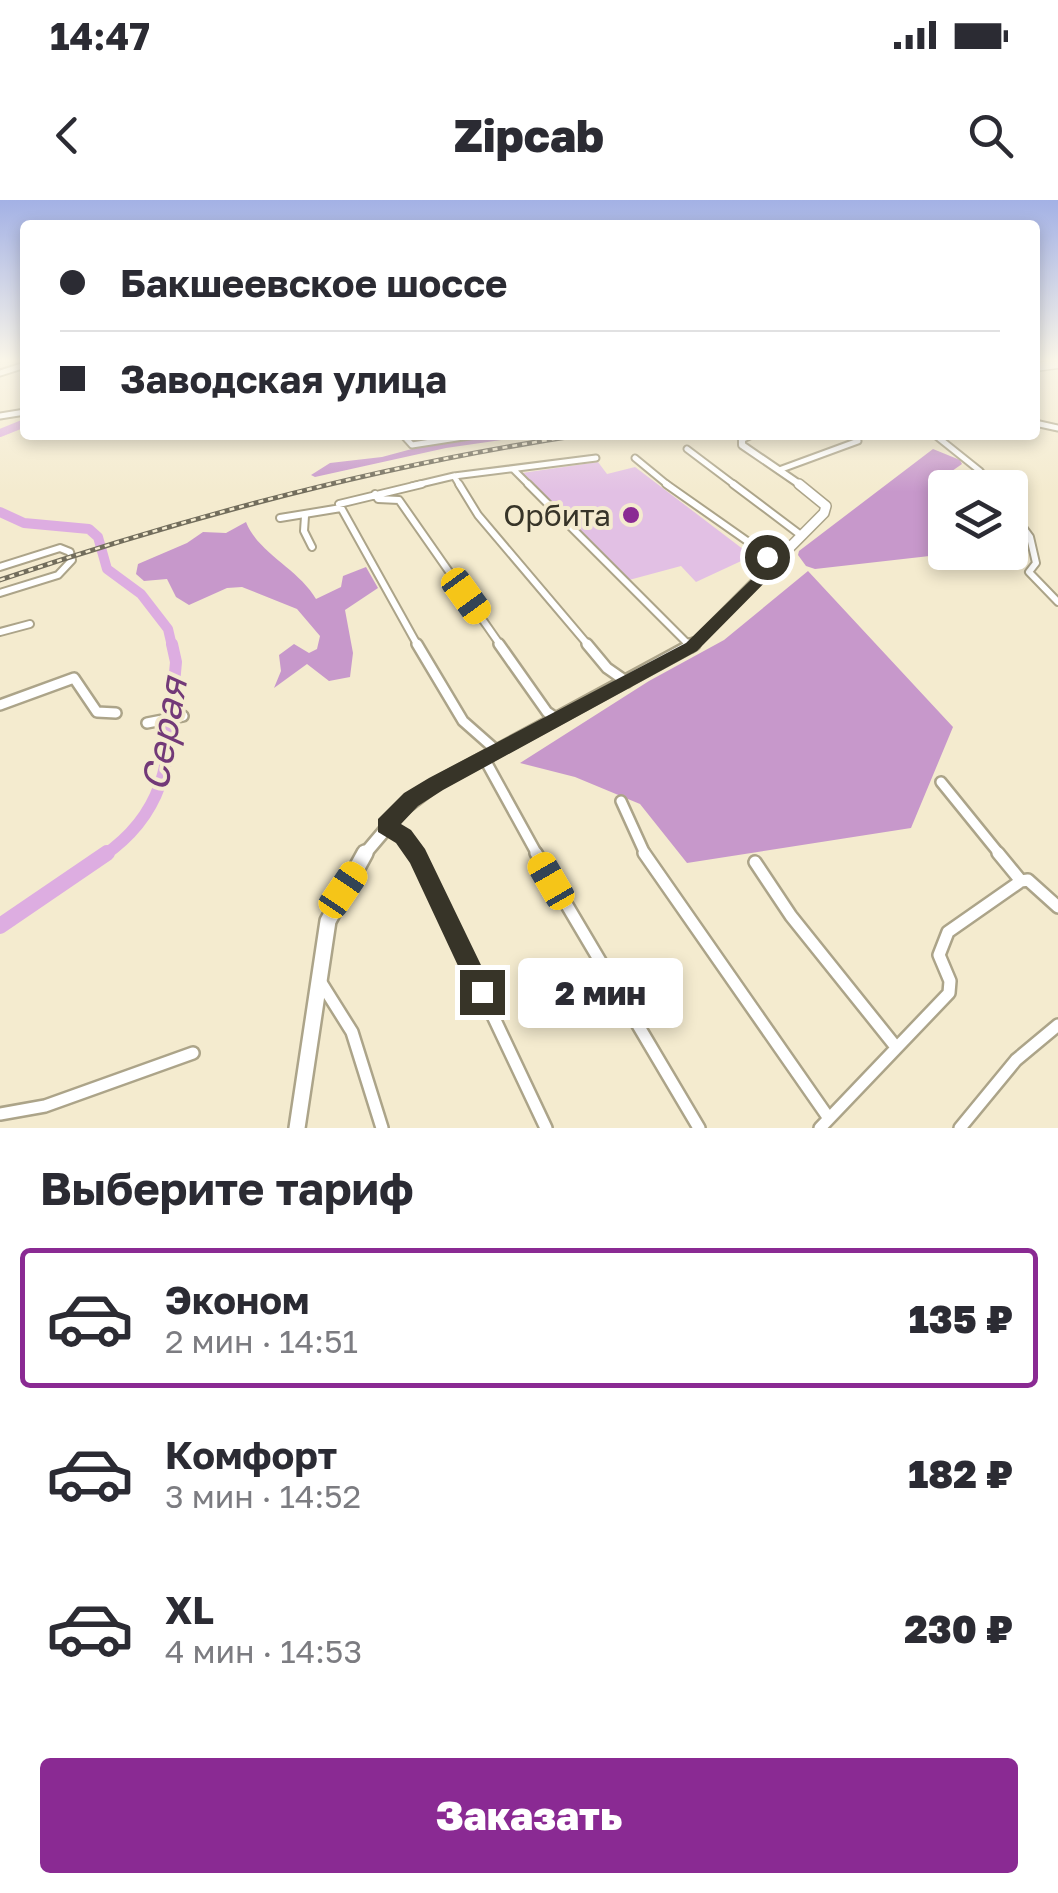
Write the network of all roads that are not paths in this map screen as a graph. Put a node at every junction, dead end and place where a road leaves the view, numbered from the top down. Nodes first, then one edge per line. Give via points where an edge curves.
1 (406, 440) edge
2 (438, 440) edge
3 (744, 440) edge
4 (941, 440) edge
5 (858, 442) dead end
6 (687, 450) dead end
7 (596, 458) dead end
8 (634, 458) dead end
9 (512, 469) junction
10 (779, 470) junction
11 (979, 470) edge
12 (454, 476) junction
13 (375, 494) junction
14 (340, 506) junction
15 (305, 516) junction
16 (280, 518) dead end
17 (1028, 534) edge
18 (802, 536) junction
19 (312, 547) dead end
20 (777, 562) junction
21 (0, 567) edge
22 (0, 593) edge
23 (1058, 602) edge
24 (30, 624) dead end
25 (0, 632) edge
26 (692, 647) junction
27 (626, 682) junction
28 (0, 705) edge
29 (116, 713) dead end
30 (183, 716) dead end
31 (557, 719) junction
32 (147, 723) dead end
33 (491, 755) junction
34 (941, 782) dead end
35 (621, 801) dead end
36 (386, 826) junction
37 (755, 862) dead end
38 (1021, 881) junction
39 (1058, 908) edge
40 (318, 977) junction
41 (1058, 1025) edge
42 (896, 1047) junction
43 (193, 1053) dead end
44 (0, 1114) edge
45 (824, 1123) edge
46 (298, 1128) edge
47 (382, 1128) edge
48 (546, 1128) edge
49 (700, 1128) edge
50 (960, 1128) edge

1 - 2 street
3 - 10 street
4 - 11 street
5 - 10 street
6 - 18 street
7 - 9 street
8 - 20 street
9 - 12 street
9 - 26 street
10 - 18 street via 826,506
12 - 13 street
12 - 27 street via 478,515 606,668
13 - 14 street
13 - 31 street via 399,500
14 - 15 street
14 - 33 street via 463,721
15 - 16 street
15 - 19 street
17 - 23 street via 1036,563 1029,572
18 - 20 street
20 - 26 street
21 - 22 street via 48,550 67,550 72,560 65,570
24 - 25 street
26 - 27 street
27 - 31 street
28 - 29 street via 74,678 97,712
30 - 32 street
31 - 33 street
33 - 36 street via 411,800
33 - 49 street via 569,913
34 - 38 street
35 - 45 street via 643,851
36 - 40 street via 334,904
36 - 48 street via 404,836 418,856
37 - 42 street
38 - 39 street
38 - 42 street via 948,932 939,955 949,993
40 - 46 street
40 - 47 street via 340,1002 358,1043
41 - 50 street via 1016,1060
42 - 45 street
43 - 44 street via 46,1106

